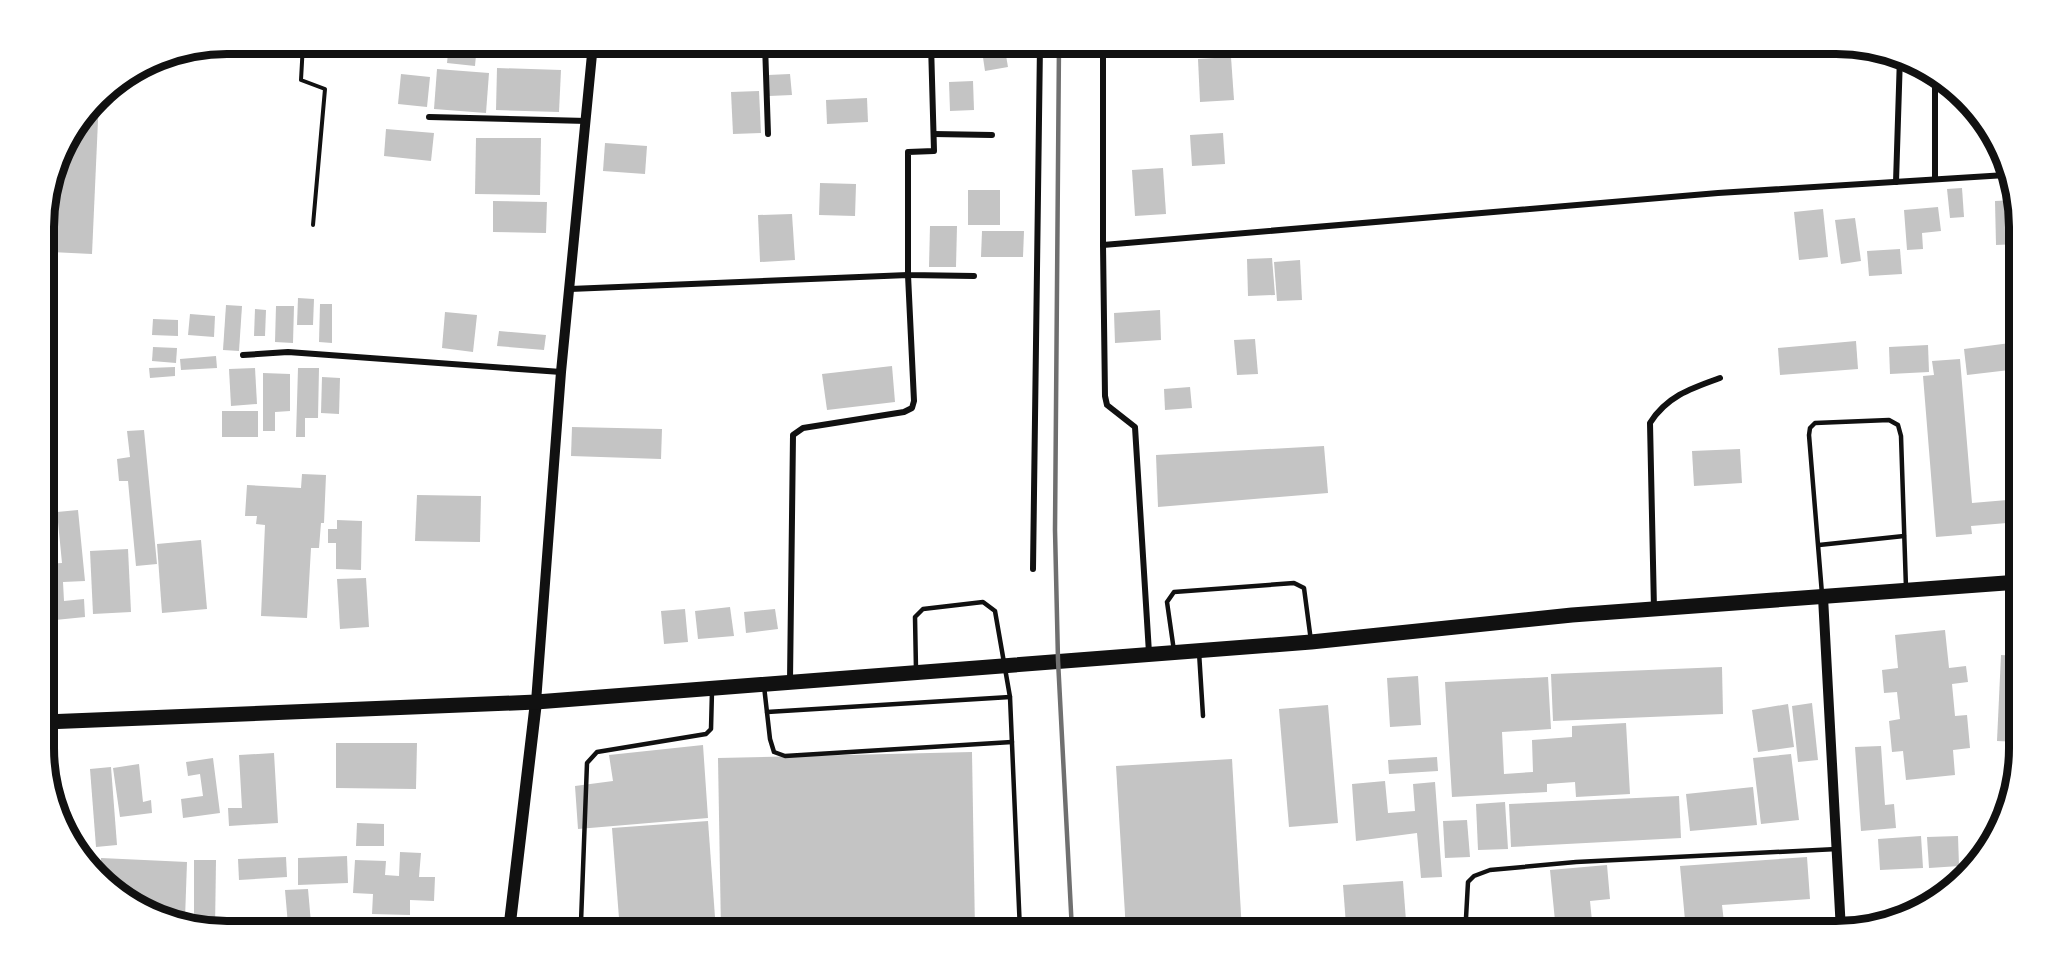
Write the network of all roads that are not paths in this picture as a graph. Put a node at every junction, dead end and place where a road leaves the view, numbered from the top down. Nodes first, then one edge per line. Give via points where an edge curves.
1 (592, 54) edge
2 (765, 54) edge
3 (931, 54) edge
4 (1040, 54) edge
5 (1103, 54) edge
6 (1900, 66) edge
7 (1935, 86) edge
8 (429, 117) dead end
9 (587, 121) junction
10 (768, 134) dead end
11 (934, 134) junction
12 (992, 135) dead end
13 (2001, 175) edge
14 (1935, 179) junction
15 (1896, 182) junction
16 (1103, 244) junction
17 (908, 274) junction
18 (974, 276) dead end
19 (570, 289) junction
20 (243, 355) dead end
21 (561, 372) junction
22 (1720, 378) dead end
23 (1904, 536) junction
24 (1819, 545) junction
25 (1033, 569) dead end
26 (2009, 583) edge
27 (1906, 591) junction
28 (1822, 597) junction
29 (1654, 609) junction
30 (1311, 642) junction
31 (1199, 649) junction
32 (1174, 651) junction
33 (1149, 653) junction
34 (1006, 664) junction
35 (916, 672) junction
36 (790, 681) junction
37 (764, 683) junction
38 (712, 689) junction
39 (1010, 697) junction
40 (536, 702) junction
41 (767, 712) junction
42 (1203, 716) dead end
43 (54, 723) edge
44 (1012, 742) junction
45 (1837, 849) junction
46 (510, 921) edge
47 (581, 921) edge
48 (1020, 921) edge
49 (1465, 921) edge
50 (1841, 921) edge

1 - 9 street
2 - 10 street
3 - 11 street
4 - 25 street
5 - 16 street
6 - 15 street
7 - 14 street
8 - 9 street
9 - 19 street
11 - 12 street
11 - 17 street via 934,151 908,152
13 - 14 street
14 - 15 street
15 - 16 street
16 - 33 street via 1105,396 1107,405 1135,427
17 - 18 street
17 - 19 street
17 - 36 street via 912,408 803,428 793,435
19 - 21 street
20 - 21 street via 288,352
21 - 40 street
22 - 29 street via 1676,396 1650,423
23 - 24 lane
23 - 24 lane via 1898,425 1889,420 1815,423 1809,435
23 - 27 lane
24 - 28 lane
26 - 27 main road
27 - 28 main road
28 - 29 main road
28 - 45 street
29 - 30 main road
30 - 31 main road
30 - 32 lane via 1304,588 1294,583 1174,592 1167,602
31 - 32 main road
31 - 42 lane
32 - 33 main road
33 - 34 main road
34 - 35 main road
34 - 35 lane via 995,611 984,602 923,609 915,617
34 - 39 lane
35 - 36 main road
36 - 37 main road
37 - 38 main road
37 - 41 lane
38 - 40 main road
38 - 47 lane via 709,732 597,752 586,763
39 - 41 lane
39 - 44 lane
40 - 43 main road
40 - 46 main road
41 - 44 lane via 774,752 785,756
44 - 48 lane
45 - 49 lane via 1490,870 1468,882
45 - 50 street

